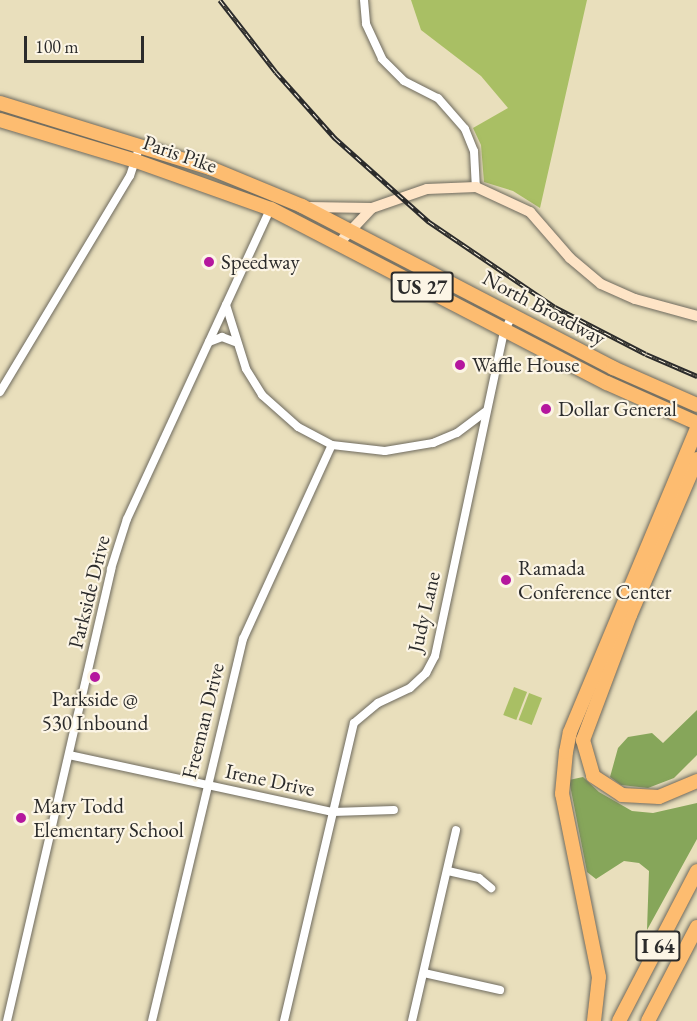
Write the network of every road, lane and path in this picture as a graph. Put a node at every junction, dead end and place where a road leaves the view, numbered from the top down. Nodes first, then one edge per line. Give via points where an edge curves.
1 (364, 0) edge
2 (0, 102) edge
3 (0, 120) edge
4 (140, 146) junction
5 (136, 161) junction
6 (476, 187) junction
7 (274, 202) junction
8 (302, 206) junction
9 (356, 208) junction
10 (372, 208) junction
11 (347, 229) junction
12 (371, 242) junction
13 (339, 243) junction
14 (226, 304) junction
15 (513, 315) junction
16 (697, 316) edge
17 (504, 331) junction
18 (209, 342) junction
19 (235, 342) junction
20 (0, 392) edge
21 (697, 405) edge
22 (486, 411) junction
23 (697, 423) edge
24 (697, 429) edge
25 (332, 445) junction
26 (697, 459) edge
27 (69, 755) junction
28 (697, 781) edge
29 (206, 785) junction
30 (394, 810) dead end
31 (333, 812) junction
32 (456, 830) dead end
33 (448, 871) junction
34 (697, 872) edge
35 (491, 888) dead end
36 (697, 927) edge
37 (424, 973) junction
38 (500, 990) dead end
39 (8, 1021) edge
40 (152, 1021) edge
41 (284, 1021) edge
42 (412, 1021) edge
43 (594, 1021) edge
44 (619, 1021) edge
45 (648, 1021) edge

1 - 6 street via 366,24 382,59 404,81 438,98 465,129 474,151
2 - 4 highway, Paris Pike / US 27
3 - 5 highway, Paris Pike / US 27
4 - 5 street
4 - 7 highway, Paris Pike / US 27
5 - 7 highway, Paris Pike / US 27
5 - 20 street
6 - 10 street via 427,189
6 - 16 street via 530,212 570,258 602,284 635,299
7 - 8 highway, North Broadway / US 27
7 - 13 highway, Paris Pike / US 27
7 - 14 street, Parkside Drive
8 - 9 street
8 - 11 highway, North Broadway / US 27
9 - 10 street
9 - 11 street
10 - 11 street
10 - 12 street via 366,222
11 - 12 highway, North Broadway / US 27
11 - 13 street
12 - 15 highway, North Broadway / US 27
13 - 17 highway, North Broadway / US 27
14 - 18 street, Parkside Drive
14 - 19 street
15 - 17 street, Judy Lane
15 - 21 highway, North Broadway / US 27 via 613,368
17 - 22 street, Judy Lane
17 - 23 highway, North Broadway / US 27
18 - 19 street via 222,337
18 - 27 street, Parkside Drive via 127,519 111,569
19 - 25 street via 262,395 292,422
22 - 25 street via 457,434 433,443 385,451
22 - 31 street, Judy Lane via 435,656 426,673 410,688 378,703 354,723
24 - 43 highway via 570,732 566,752 564,803 598,967
25 - 29 street, Freeman Drive via 243,639
26 - 28 highway via 625,625 583,740 593,776 610,791 648,798 670,794
27 - 29 street, Irene Drive
27 - 39 street, Parkside Drive
29 - 31 street, Irene Drive
29 - 40 street, Freeman Drive
30 - 31 street, Irene Drive
31 - 41 street, Judy Lane
32 - 33 street
33 - 35 street via 479,878
33 - 37 street
34 - 44 highway, I 64
36 - 45 highway, I 64
37 - 38 street
37 - 42 street

